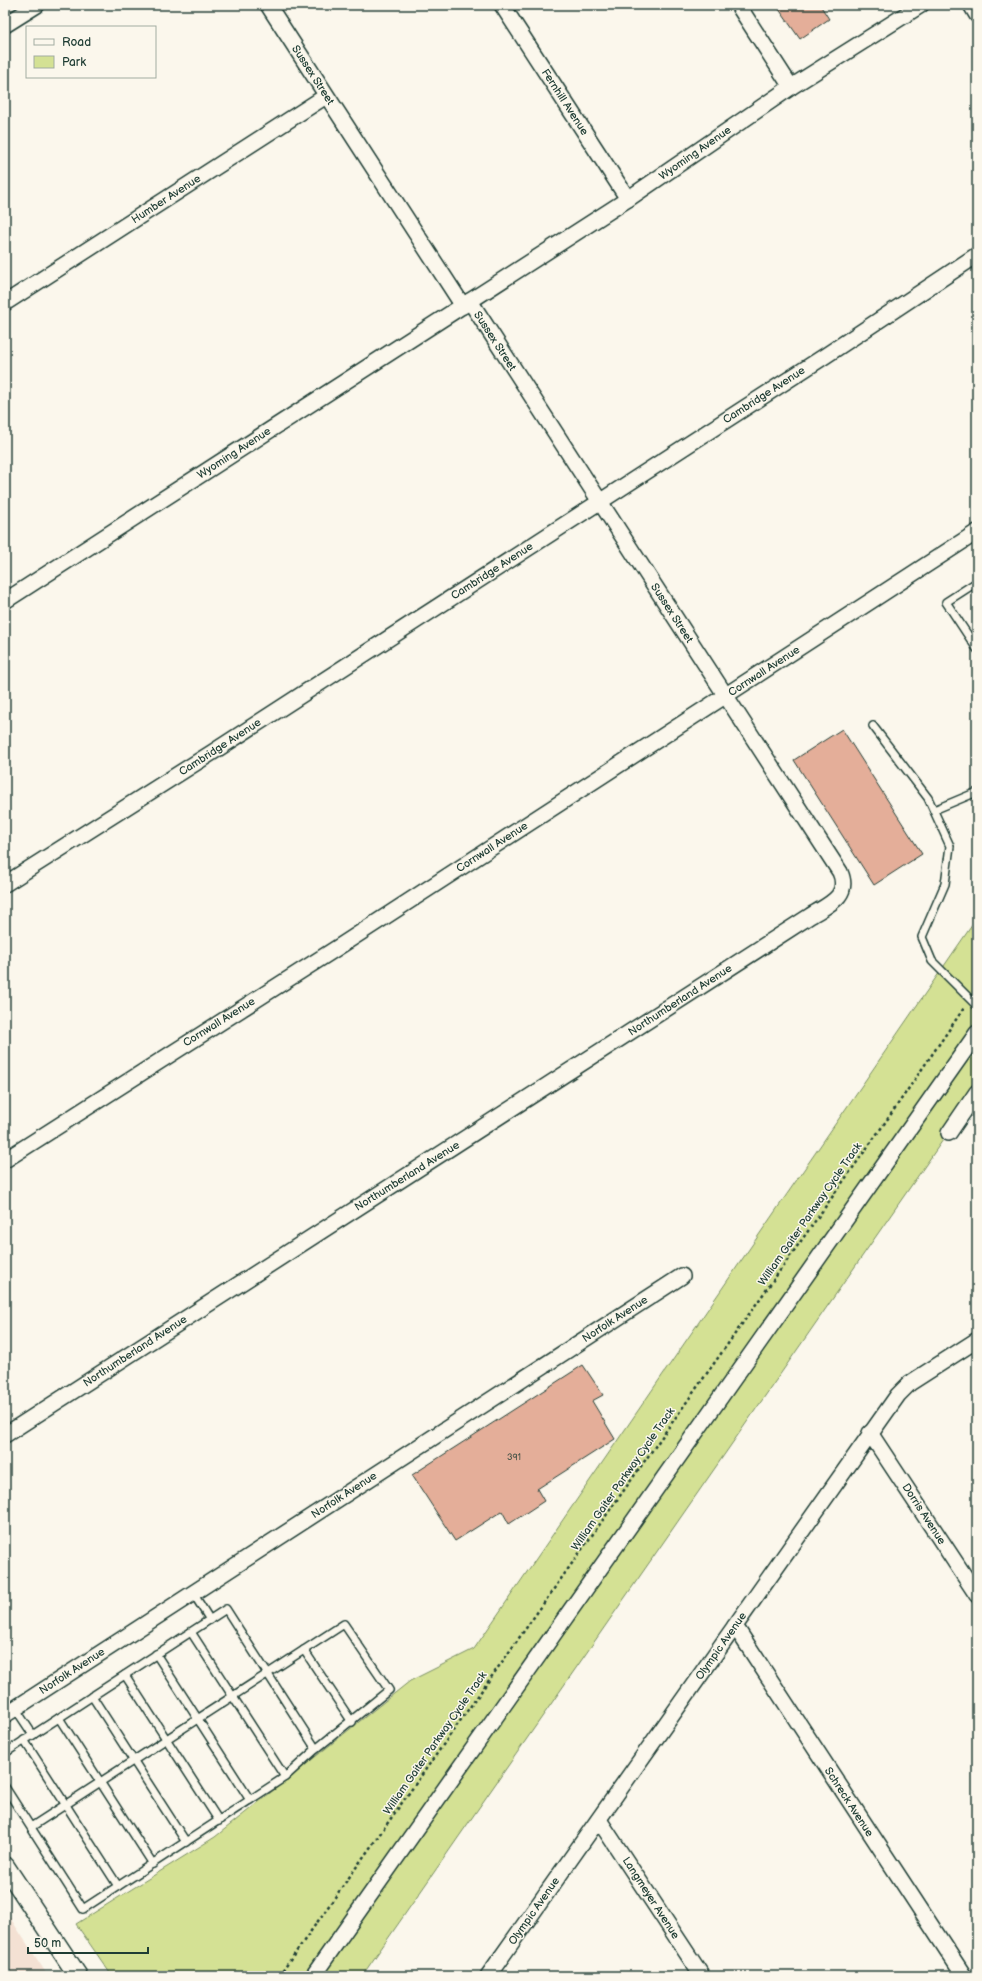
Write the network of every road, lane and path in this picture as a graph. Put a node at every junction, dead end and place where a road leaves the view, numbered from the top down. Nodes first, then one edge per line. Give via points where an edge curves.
1 (37, 5) edge
2 (268, 5) edge
3 (502, 5) edge
4 (738, 5) edge
5 (921, 5) edge
6 (971, 5) edge
7 (977, 15) edge
8 (5, 26) edge
9 (791, 87) junction
10 (326, 96) junction
11 (628, 199) junction
12 (977, 255) edge
13 (5, 303) edge
14 (466, 304) junction
15 (600, 501) junction
16 (977, 533) edge
17 (977, 582) edge
18 (5, 600) edge
19 (977, 649) edge
20 (726, 696) junction
21 (873, 726) dead end
22 (977, 792) edge
23 (934, 810) junction
24 (5, 884) edge
25 (810, 916) joint
26 (969, 1000) junction
27 (977, 1006) edge
28 (977, 1033) edge
29 (977, 1092) edge
30 (948, 1133) dead end
31 (5, 1160) edge
32 (682, 1276) dead end
33 (977, 1340) edge
34 (870, 1433) junction
35 (5, 1436) edge
36 (193, 1593) junction
37 (977, 1595) edge
38 (210, 1620) junction
39 (735, 1626) junction
40 (191, 1632) junction
41 (304, 1650) junction
42 (156, 1654) junction
43 (268, 1673) junction
44 (125, 1675) junction
45 (92, 1696) junction
46 (233, 1696) junction
47 (10, 1711) edge
48 (59, 1718) junction
49 (198, 1719) junction
50 (352, 1722) junction
51 (33, 1735) junction
52 (166, 1739) junction
53 (24, 1740) junction
54 (316, 1749) junction
55 (5, 1753) edge
56 (134, 1760) junction
57 (285, 1777) junction
58 (101, 1782) junction
59 (5, 1787) edge
60 (250, 1800) junction
61 (66, 1805) junction
62 (599, 1820) junction
63 (219, 1821) junction
64 (31, 1828) junction
65 (186, 1842) junction
66 (153, 1864) junction
67 (5, 1866) edge
68 (118, 1886) junction
69 (78, 1976) edge
70 (279, 1976) edge
71 (313, 1976) edge
72 (488, 1976) edge
73 (702, 1976) edge
74 (964, 1976) edge

1 - 8 street
2 - 10 street, Sussex Street
3 - 11 street, Fernhill Avenue
4 - 9 street
5 - 9 street, Wyoming Avenue
6 - 7 street
9 - 11 street, Wyoming Avenue
10 - 13 street, Humber Avenue
10 - 14 street, Sussex Street
11 - 14 street, Wyoming Avenue
12 - 15 street, Cambridge Avenue
14 - 15 street, Sussex Street
14 - 18 street, Wyoming Avenue
15 - 20 street, Sussex Street
15 - 24 street, Cambridge Avenue
16 - 20 street, Cornwall Avenue
17 - 19 lane via 946,602
20 - 25 street, Sussex Street via 844,880 844,888 837,898
20 - 31 street, Cornwall Avenue
21 - 23 lane via 928,798
22 - 23 lane
23 - 26 lane via 950,846 945,884 922,937 932,961
25 - 35 street, Northumberland Avenue
26 - 27 lane
26 - 70 path, William Gaiter Parkway Cycle Track via 889,1117
28 - 71 street
29 - 30 street
32 - 36 street, Norfolk Avenue
33 - 34 street, Olympic Avenue via 903,1389
34 - 37 street, Dorris Avenue
34 - 39 street, Olympic Avenue
36 - 38 lane
36 - 47 street, Norfolk Avenue
38 - 40 lane
38 - 43 lane via 226,1609
39 - 62 street, Olympic Avenue
39 - 74 street, Schreck Avenue
40 - 42 lane
40 - 46 lane
41 - 43 lane
41 - 50 lane
41 - 50 lane via 344,1624 385,1684 389,1690
42 - 44 lane
42 - 49 lane
43 - 46 lane
43 - 54 lane
44 - 45 lane
44 - 52 lane
45 - 48 lane
45 - 56 lane
46 - 49 lane
46 - 57 lane
47 - 51 lane
48 - 51 lane
48 - 58 lane
49 - 52 lane
49 - 60 lane
50 - 54 lane
51 - 53 lane
52 - 56 lane
52 - 63 lane
53 - 55 lane
53 - 61 lane
54 - 57 lane
56 - 58 lane
56 - 65 lane
57 - 60 lane
58 - 61 lane
58 - 66 lane
59 - 64 lane
60 - 63 lane
61 - 64 lane
61 - 68 lane
62 - 72 street, Olympic Avenue
62 - 73 street, Langmeyer Avenue
63 - 65 lane
64 - 68 lane via 83,1909
65 - 66 lane
66 - 68 lane
67 - 69 street

